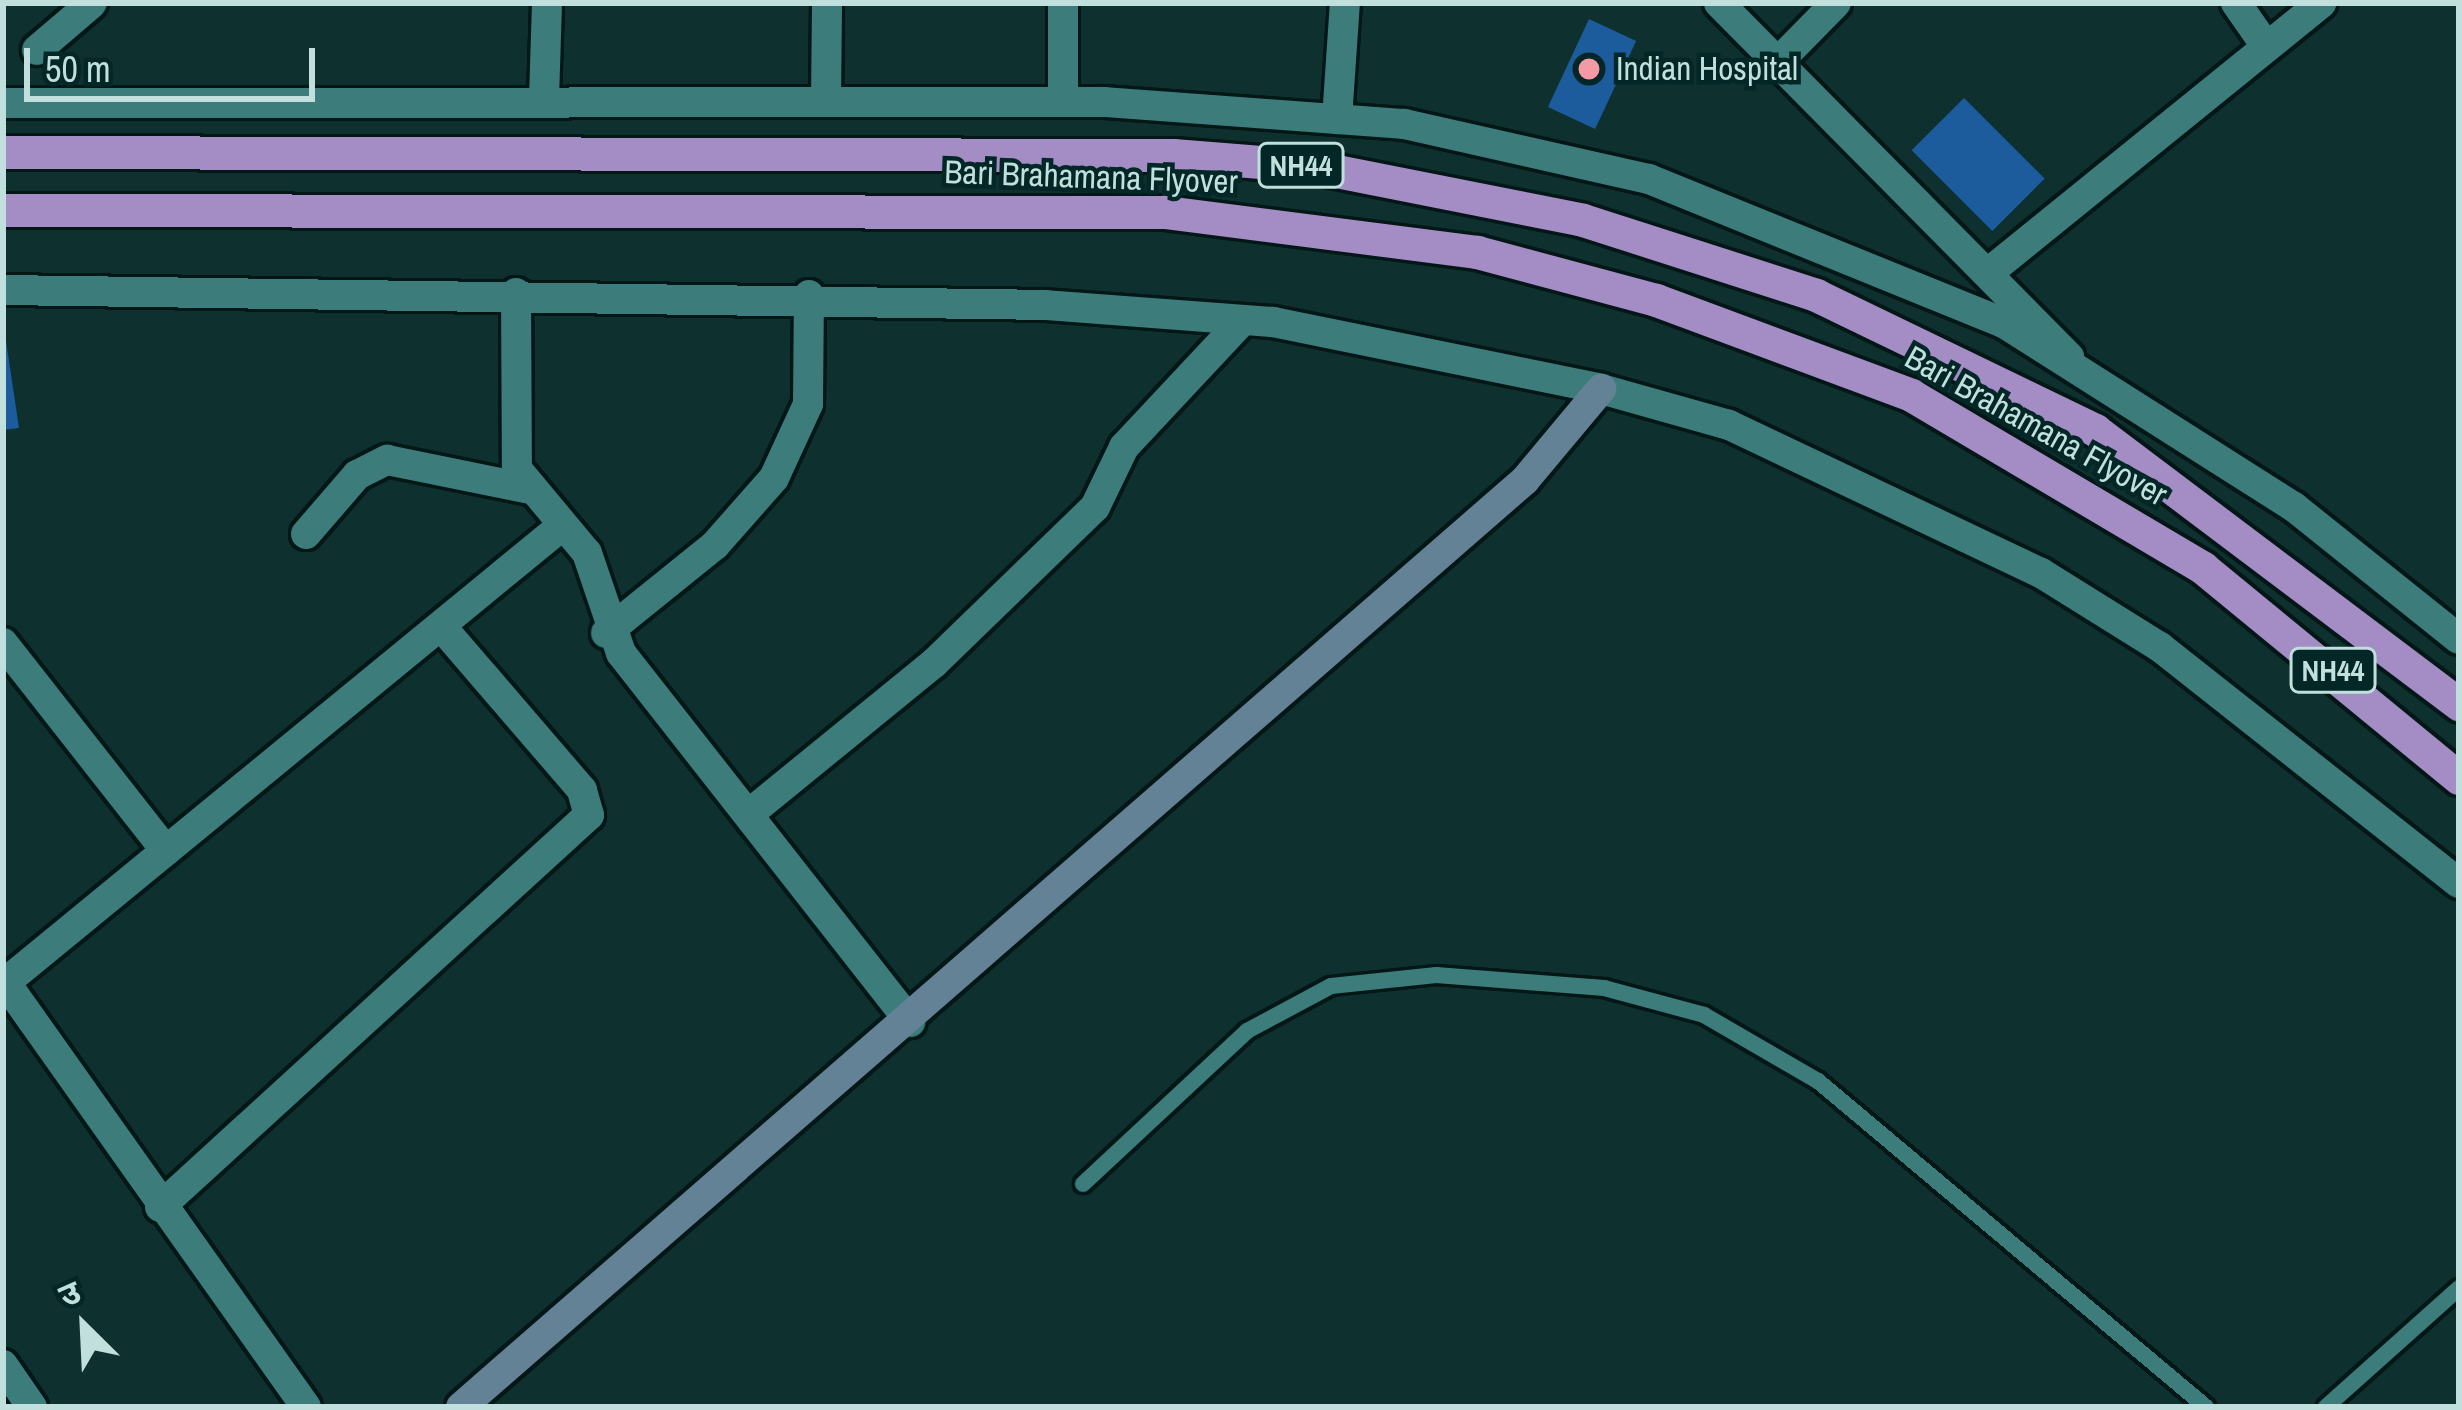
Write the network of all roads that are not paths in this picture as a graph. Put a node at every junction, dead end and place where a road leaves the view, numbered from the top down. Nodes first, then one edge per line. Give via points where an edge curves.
1 (92, 3) edge
2 (547, 3) edge
3 (827, 3) edge
4 (1063, 3) edge
5 (1345, 3) edge
6 (1719, 3) edge
7 (1836, 3) edge
8 (2236, 3) edge
9 (2321, 3) edge
10 (2266, 46) junction
11 (37, 50) dead end
12 (1779, 61) junction
13 (544, 99) junction
14 (826, 100) junction
15 (1063, 101) junction
16 (3, 104) edge
17 (1337, 119) junction
18 (3, 152) edge
19 (3, 210) edge
20 (1988, 273) junction
21 (3, 290) edge
22 (516, 293) junction
23 (809, 295) junction
24 (1243, 320) junction
25 (2089, 377) junction
26 (1601, 389) junction
27 (529, 489) junction
28 (563, 525) junction
29 (306, 534) dead end
30 (441, 626) junction
31 (606, 633) junction
32 (2459, 639) edge
33 (3, 644) edge
34 (2459, 704) edge
35 (2459, 778) edge
36 (749, 814) junction
37 (166, 851) junction
38 (2459, 883) edge
39 (4, 980) edge
40 (910, 1022) junction
41 (1083, 1184) dead end
42 (160, 1207) junction
43 (2459, 1288) edge
44 (3, 1365) edge
45 (32, 1407) edge
46 (307, 1407) edge
47 (461, 1407) edge
48 (2206, 1407) edge
49 (2326, 1407) edge

1 - 11 street
2 - 13 street
3 - 14 street
4 - 15 street
5 - 17 street
6 - 12 street
7 - 12 street
8 - 10 street
9 - 10 street
10 - 20 street
12 - 20 street
13 - 14 street
13 - 16 street
14 - 15 street
15 - 17 street
17 - 25 street via 1649,179 1924,286
18 - 34 highway, Bari Brahamana Flyover / NH44 via 1173,154 1311,166 1583,220 1816,295 2095,430
19 - 35 highway, Bari Brahamana Flyover / NH44 via 1165,212 1477,252 1656,300 1911,395 2203,568
20 - 25 street
21 - 22 street
22 - 23 street
22 - 27 street via 508,430
23 - 24 street
23 - 31 street via 808,404 774,478 715,545
24 - 26 street
24 - 36 street via 1124,447 1095,507 934,663
25 - 32 street via 2294,507
26 - 38 street via 1729,424 2041,573 2217,690
26 - 40 main road via 1525,479
27 - 28 street
27 - 29 street via 387,460 357,475
28 - 30 street
28 - 31 street via 587,553
30 - 37 street
30 - 42 street via 582,790 589,815
31 - 36 street
33 - 37 street
36 - 40 street
37 - 39 street
39 - 42 street
40 - 47 main road
41 - 48 lane via 1247,1031 1331,986 1436,975 1604,988 1704,1015 1818,1081
42 - 46 street
43 - 49 lane
44 - 45 street

